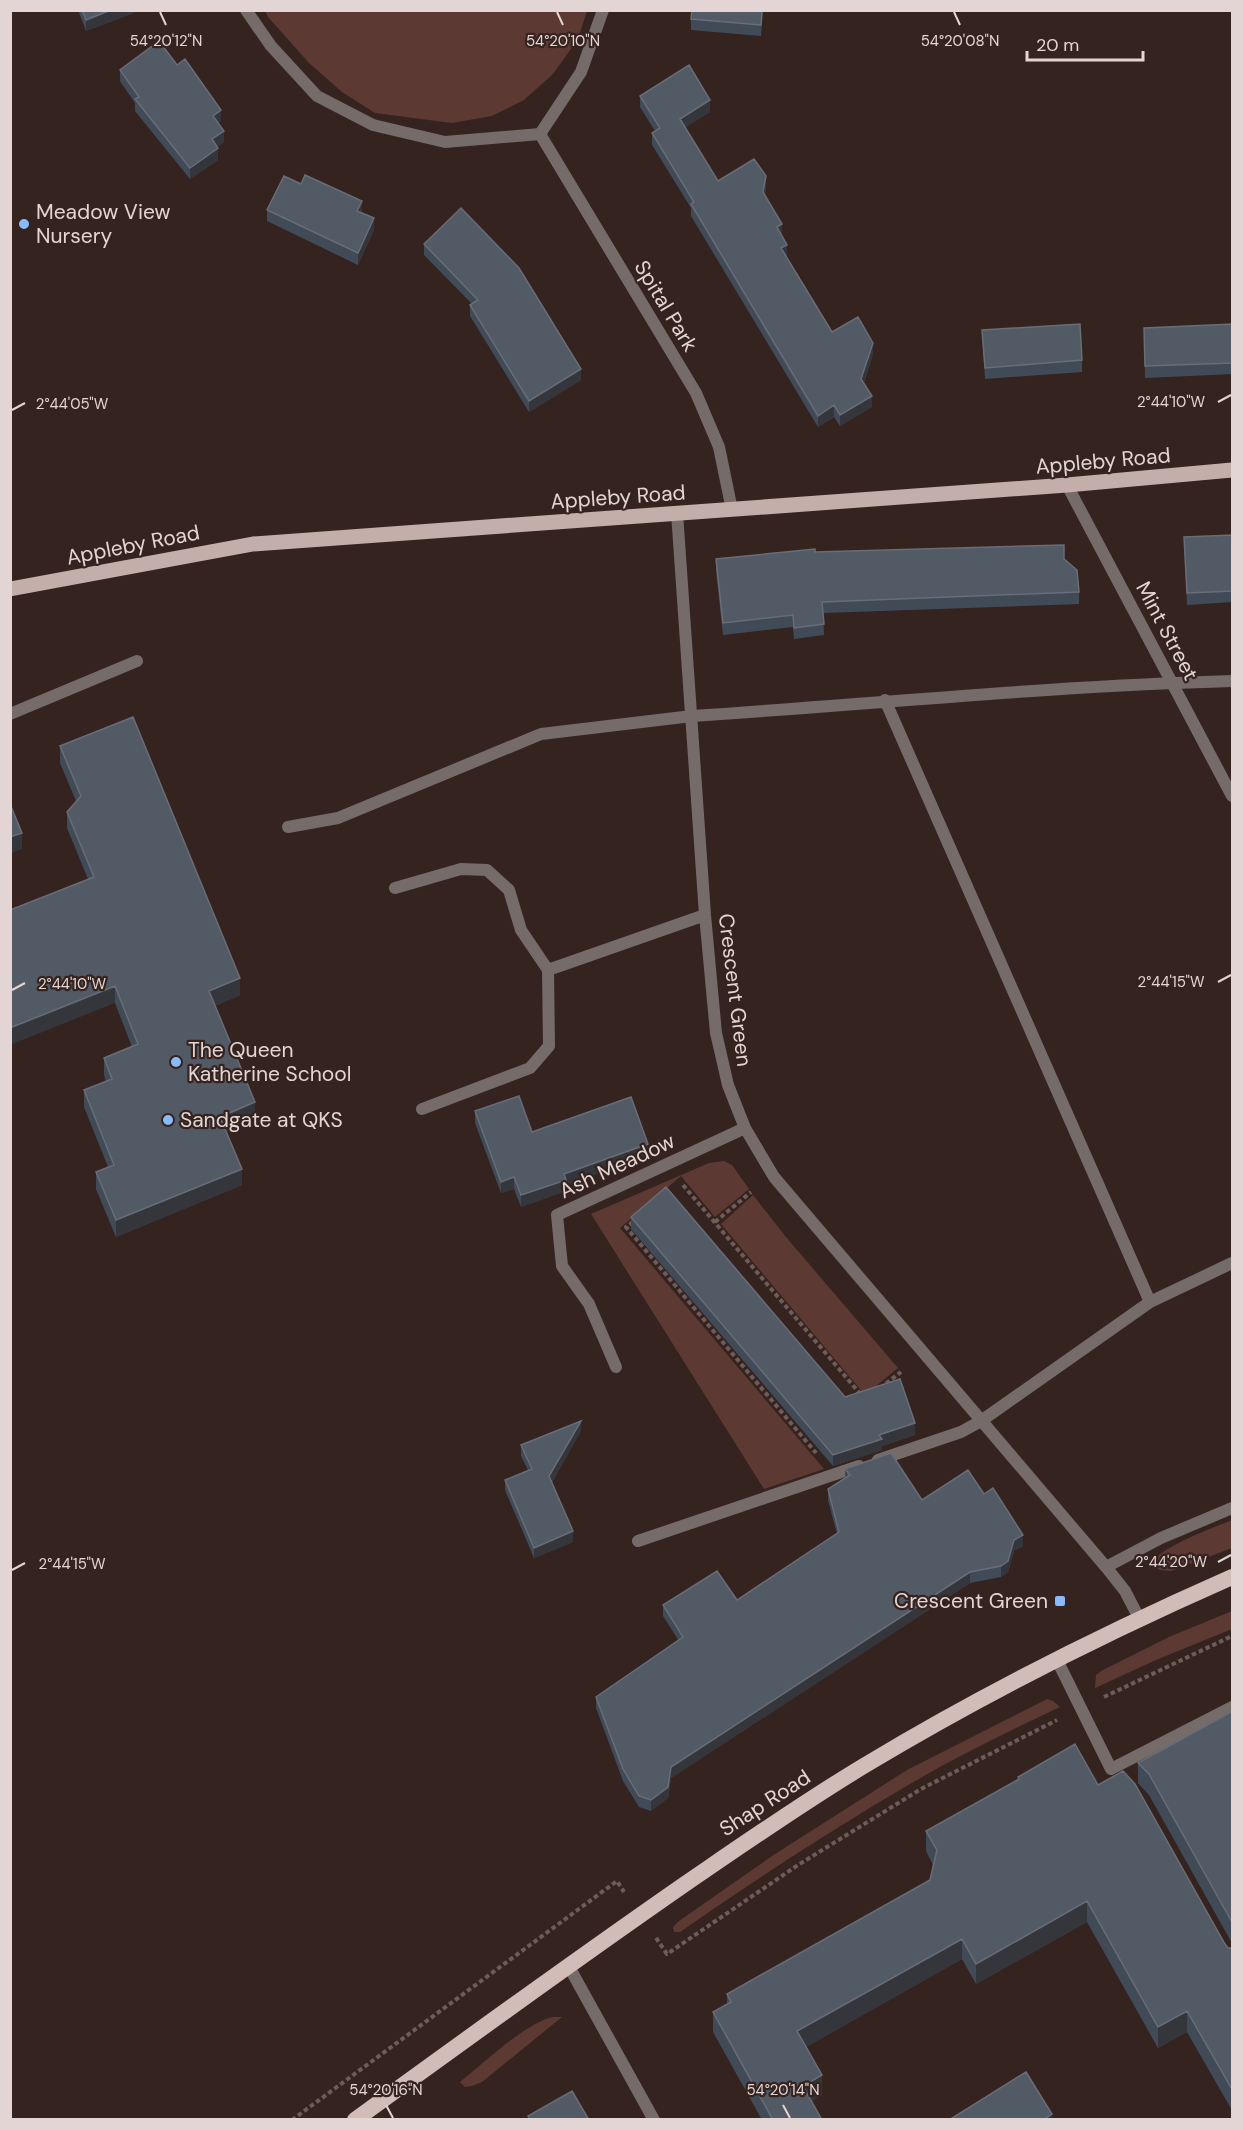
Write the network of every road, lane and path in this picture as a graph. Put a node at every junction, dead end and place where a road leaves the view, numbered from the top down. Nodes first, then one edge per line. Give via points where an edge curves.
1 (246, 10) edge
2 (603, 10) edge
3 (540, 134) junction
4 (1233, 470) edge
5 (1067, 485) junction
6 (732, 510) junction
7 (677, 513) junction
8 (10, 589) edge
9 (137, 661) dead end
10 (1233, 681) edge
11 (1172, 682) junction
12 (885, 700) junction
13 (11, 710) edge
14 (692, 716) junction
15 (1233, 796) edge
16 (288, 827) dead end
17 (395, 888) dead end
18 (705, 915) junction
19 (548, 970) junction
20 (422, 1109) dead end
21 (745, 1128) junction
22 (681, 1183) dead end
23 (751, 1192) dead end
24 (635, 1220) edge
25 (715, 1222) junction
26 (1233, 1263) edge
27 (1150, 1302) junction
28 (616, 1367) dead end
29 (901, 1372) dead end
30 (874, 1392) edge
31 (865, 1399) edge
32 (981, 1421) junction
33 (821, 1458) edge
34 (1233, 1508) edge
35 (638, 1541) dead end
36 (1106, 1567) junction
37 (1233, 1577) edge
38 (1139, 1618) junction
39 (1233, 1636) edge
40 (1057, 1660) junction
41 (1103, 1697) dead end
42 (1233, 1707) edge
43 (1064, 1717) dead end
44 (624, 1893) dead end
45 (656, 1939) dead end
46 (568, 1965) junction
47 (292, 2120) edge
48 (355, 2120) edge
49 (654, 2120) edge

1 - 3 street via 271,46 317,96 373,125 445,142
2 - 3 street via 581,72
3 - 6 street, Spital Park via 696,393 719,447
4 - 5 main road, Appleby Road
5 - 6 main road, Appleby Road
5 - 11 street, Mint Street
6 - 7 main road, Appleby Road
7 - 8 main road, Appleby Road via 253,544
7 - 14 street, Crescent Green
9 - 13 street
10 - 11 street
11 - 12 street
11 - 15 street, Mint Street
12 - 14 street
12 - 27 street
14 - 16 street via 541,734 338,818
14 - 18 street, Crescent Green
17 - 19 street via 461,869 487,870 509,890 521,930
18 - 19 street
18 - 21 street, Crescent Green via 716,1034 728,1085
19 - 20 street via 549,1046 530,1068
21 - 28 street, Ash Meadow via 557,1215 562,1266 589,1304
21 - 32 street, Crescent Green via 774,1177
22 - 25 path
23 - 25 path
24 - 33 path via 626,1227
25 - 31 path
26 - 27 street
27 - 32 street
29 - 30 path
32 - 35 street via 961,1432
32 - 36 street, Crescent Green
34 - 36 street via 1161,1538
36 - 38 street, Crescent Green
37 - 38 highway, Shap Road
38 - 40 highway, Shap Road
39 - 41 path
40 - 42 street via 1114,1772
40 - 46 highway, Shap Road via 866,1764
43 - 45 path via 921,1789 798,1865 667,1954
44 - 47 path via 617,1881
46 - 48 highway, Shap Road
46 - 49 street

